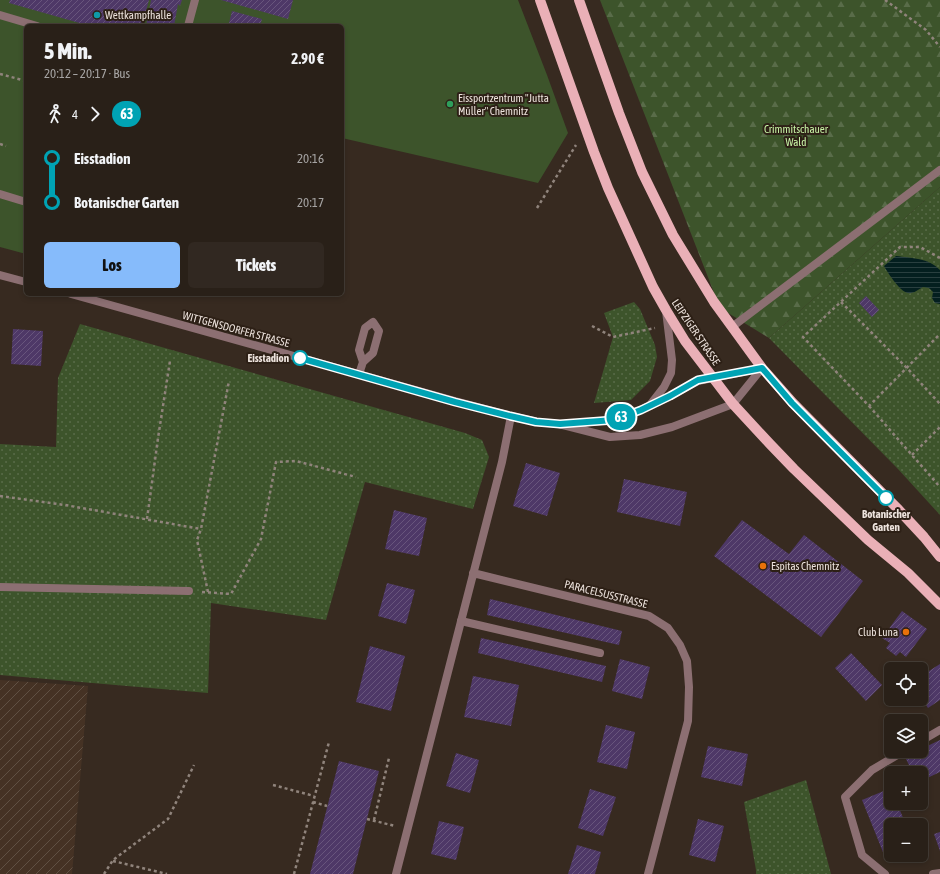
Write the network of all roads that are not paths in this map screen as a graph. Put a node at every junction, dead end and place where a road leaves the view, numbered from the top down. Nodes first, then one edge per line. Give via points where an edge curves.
1 (195, 0) edge
2 (540, 0) edge
3 (579, 0) edge
4 (0, 15) edge
5 (29, 24) edge
6 (189, 24) edge
7 (940, 170) edge
8 (0, 194) edge
9 (24, 201) edge
10 (0, 275) edge
11 (24, 281) edge
12 (78, 296) edge
13 (666, 310) junction
14 (732, 327) junction
15 (363, 362) dead end
16 (762, 368) junction
17 (359, 374) junction
18 (713, 378) junction
19 (733, 404) junction
20 (649, 406) junction
21 (510, 416) junction
22 (560, 424) junction
23 (940, 557) edge
24 (473, 573) junction
25 (0, 587) edge
26 (189, 591) road end
27 (940, 605) edge
28 (461, 621) junction
29 (600, 653) dead end
30 (940, 730) edge
31 (928, 737) edge
32 (892, 758) edge
33 (940, 873) edge
34 (396, 874) edge
35 (648, 874) edge
36 (885, 874) edge
37 (933, 874) edge

1 - 6 street
2 - 13 main road, LEIPZIGER STRASSE via 608,188
3 - 14 main road via 642,172 673,235
4 - 5 street
7 - 14 street
8 - 9 street
10 - 11 street
12 - 17 street, WITTGENSDORFER STRASSE
13 - 18 main road, LEIPZIGER STRASSE
13 - 20 street, WITTGENSDORFER STRASSE via 672,360 671,373
14 - 16 main road
15 - 17 street
16 - 18 street, WITTGENSDORFER STRASSE
16 - 19 street
16 - 23 main road via 792,403 924,537
17 - 21 street, WITTGENSDORFER STRASSE
18 - 19 main road, LEIPZIGER STRASSE
18 - 20 street, WITTGENSDORFER STRASSE via 698,380
19 - 22 street, WITTGENSDORFER STRASSE via 672,427 640,435 610,437
19 - 27 main road, LEIPZIGER STRASSE via 794,469
20 - 22 street, WITTGENSDORFER STRASSE via 614,420
21 - 22 street, WITTGENSDORFER STRASSE
21 - 24 street via 502,462
24 - 28 street
24 - 35 street, PARACELSUSSTRASSE via 649,616 668,628 680,645 687,661 688,721
25 - 26 street
28 - 29 street
28 - 34 street
30 - 31 street
32 - 36 street via 872,770 845,797 862,855
33 - 37 street

